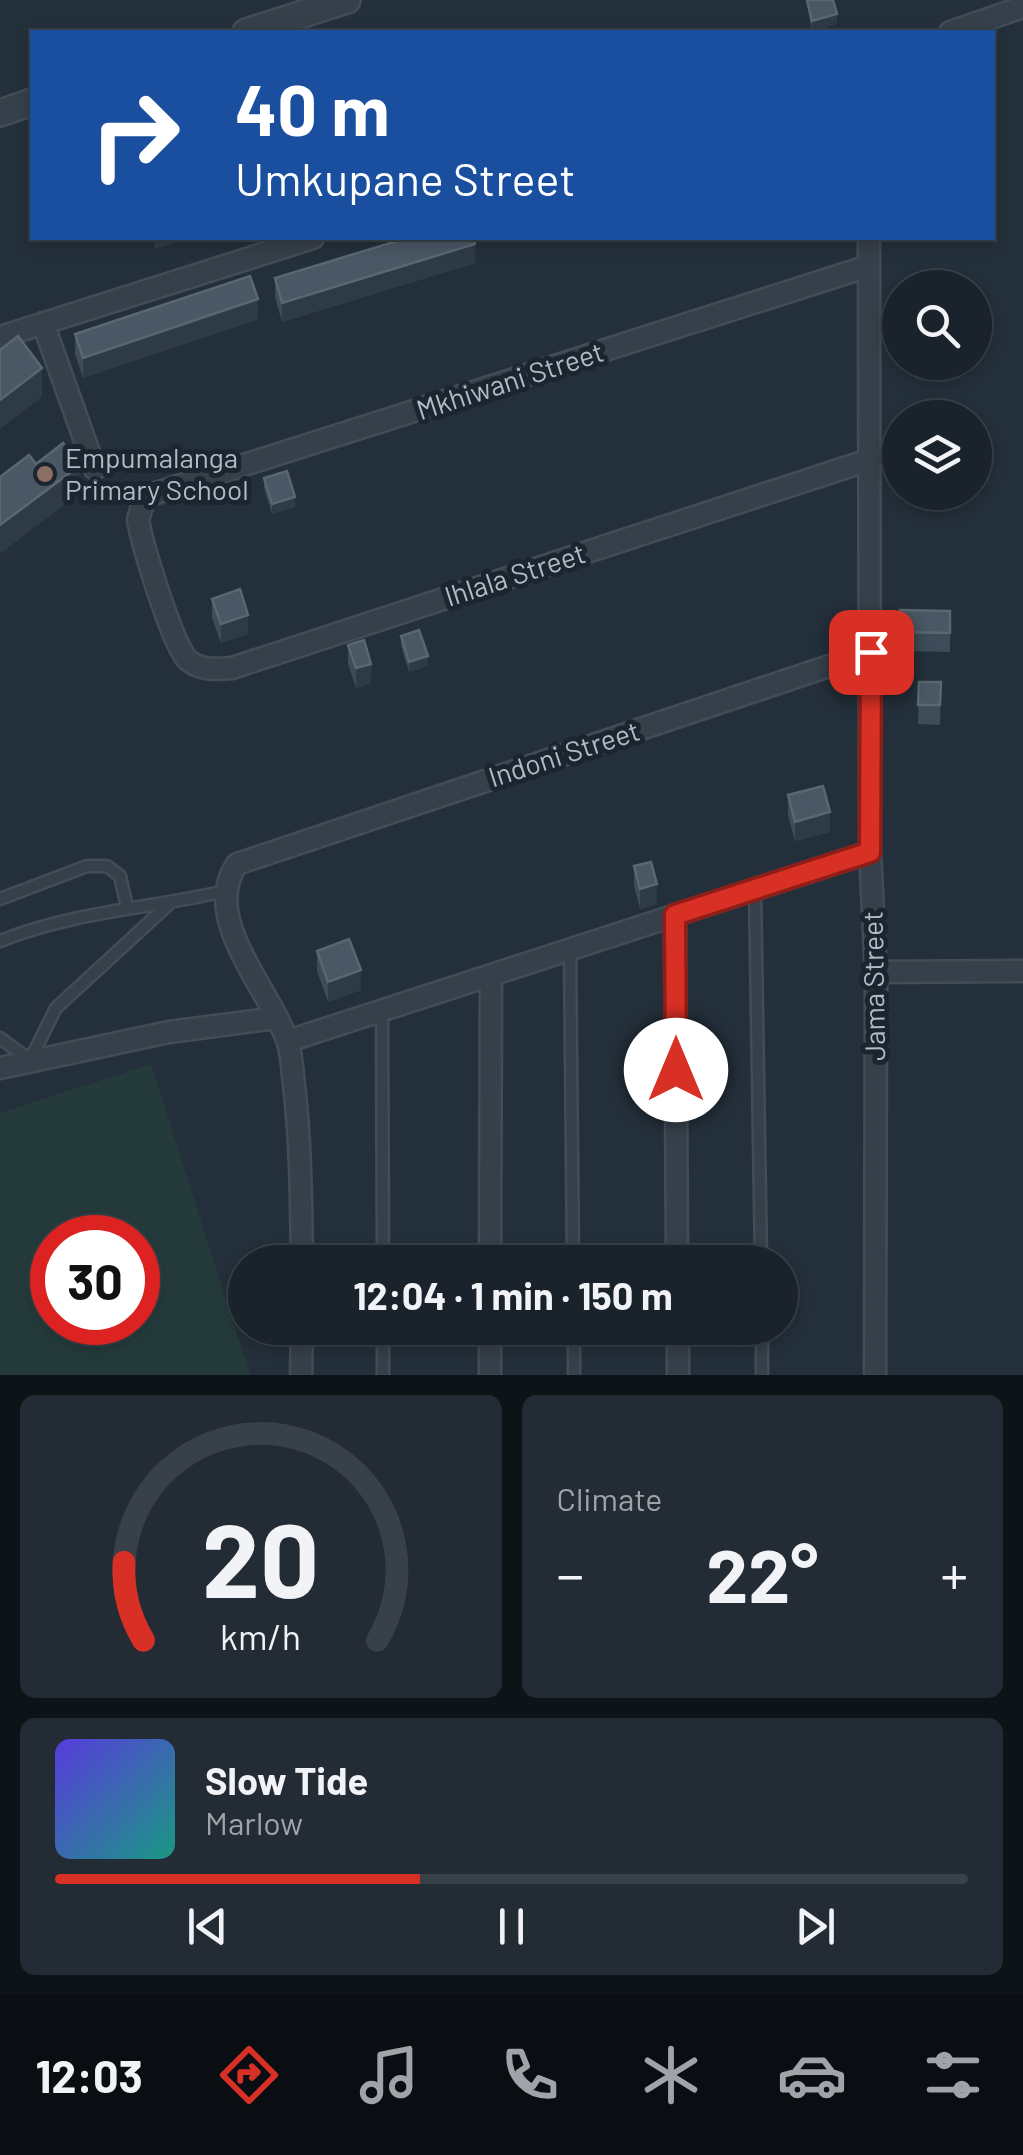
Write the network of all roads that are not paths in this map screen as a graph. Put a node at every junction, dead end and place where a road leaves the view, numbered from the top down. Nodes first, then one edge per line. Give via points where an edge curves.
1 (347, 0) edge
2 (1023, 7) edge
3 (252, 30) edge
4 (956, 30) edge
5 (30, 103) edge
6 (0, 113) edge
7 (307, 240) edge
8 (869, 240) edge
9 (869, 266) junction
10 (44, 323) junction
11 (0, 337) edge
12 (872, 459) junction
13 (94, 469) dead end
14 (174, 634) joint
15 (871, 652) junction
16 (870, 852) junction
17 (755, 889) junction
18 (226, 891) junction
19 (0, 899) edge
20 (168, 905) junction
21 (127, 907) junction
22 (675, 915) junction
23 (0, 941) edge
24 (570, 949) junction
25 (1023, 971) edge
26 (876, 972) junction
27 (491, 975) junction
28 (382, 1011) junction
29 (276, 1018) junction
30 (0, 1038) edge
31 (288, 1041) junction
32 (30, 1060) junction
33 (0, 1068) edge
34 (301, 1245) edge
35 (383, 1245) edge
36 (490, 1245) edge
37 (573, 1245) edge
38 (677, 1245) edge
39 (761, 1245) edge
40 (302, 1345) edge
41 (383, 1345) edge
42 (490, 1345) edge
43 (574, 1345) edge
44 (678, 1345) edge
45 (762, 1345) edge
46 (301, 1375) edge
47 (383, 1375) edge
48 (490, 1375) edge
49 (574, 1375) edge
50 (678, 1375) edge
51 (762, 1375) edge
52 (875, 1375) edge

1 - 3 street
2 - 4 street
5 - 6 street
7 - 10 street
8 - 9 street, Jama Street
9 - 12 street, Jama Street
9 - 14 street, Mkhiwani Street via 150,495 138,520
10 - 11 street
10 - 13 street
12 - 14 street, Ihlala Street via 232,668 190,663
12 - 15 street, Jama Street
15 - 16 street, Jama Street
15 - 18 street, Indoni Street via 256,855 237,864
16 - 17 street
16 - 26 street, Jama Street
17 - 22 street
17 - 39 lane
18 - 20 lane
18 - 29 street via 229,922
19 - 21 lane via 87,866 107,866 120,876
20 - 21 lane
20 - 32 lane via 56,1008
21 - 23 lane via 43,924
22 - 24 street
22 - 38 street
24 - 27 street
24 - 37 lane
25 - 26 street
26 - 52 street, Jama Street
27 - 28 street
27 - 36 street
28 - 31 street
28 - 35 lane
29 - 31 street
29 - 32 street
30 - 32 lane
31 - 34 street
32 - 33 street
40 - 46 street
41 - 47 lane
42 - 48 street
43 - 49 lane
44 - 50 street
45 - 51 lane

